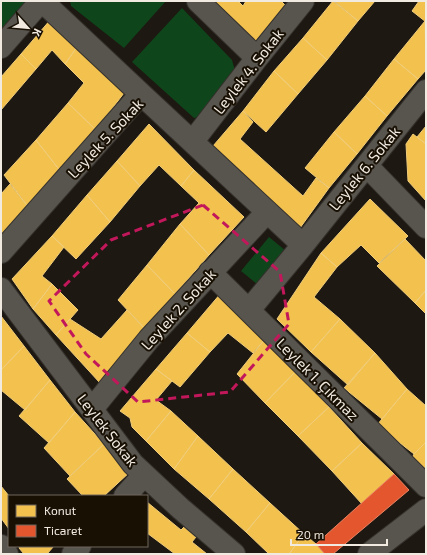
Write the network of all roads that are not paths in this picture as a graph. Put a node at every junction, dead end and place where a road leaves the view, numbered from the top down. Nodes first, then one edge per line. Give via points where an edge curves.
1 (42, 1) edge
2 (198, 1) edge
3 (303, 1) edge
4 (1, 48) edge
5 (257, 58) junction
6 (426, 91) edge
7 (142, 94) junction
8 (193, 141) junction
9 (367, 166) junction
10 (267, 212) junction
11 (426, 227) edge
12 (302, 245) junction
13 (1, 252) edge
14 (210, 272) junction
15 (1, 289) edge
16 (249, 310) junction
17 (92, 409) junction
18 (144, 474) junction
19 (426, 486) edge
20 (126, 495) edge
21 (426, 510) edge
22 (1, 546) edge
23 (7, 554) edge
24 (234, 554) edge
25 (369, 554) edge

1 - 4 street
1 - 7 street
2 - 5 street
3 - 5 street, Leylek 4. Sokak
5 - 8 street, Leylek 4. Sokak
6 - 9 street, Leylek 6. Sokak
7 - 8 street, Leylek 5. Sokak
7 - 13 street, Leylek 5. Sokak
8 - 10 street, Leylek 5. Sokak
9 - 11 street
9 - 12 street, Leylek 6. Sokak
10 - 12 street
10 - 14 street, Leylek 2. Sokak
12 - 16 street, Leylek 6. Sokak
14 - 16 street, Leylek 1. Çıkmaz
14 - 17 street, Leylek 2. Sokak
15 - 17 street, Leylek Sokak
16 - 19 street, Leylek 1. Çıkmaz
17 - 18 street, Leylek Sokak via 133,464
18 - 20 street
18 - 24 street, Leylek Sokak
21 - 25 street
22 - 23 street

